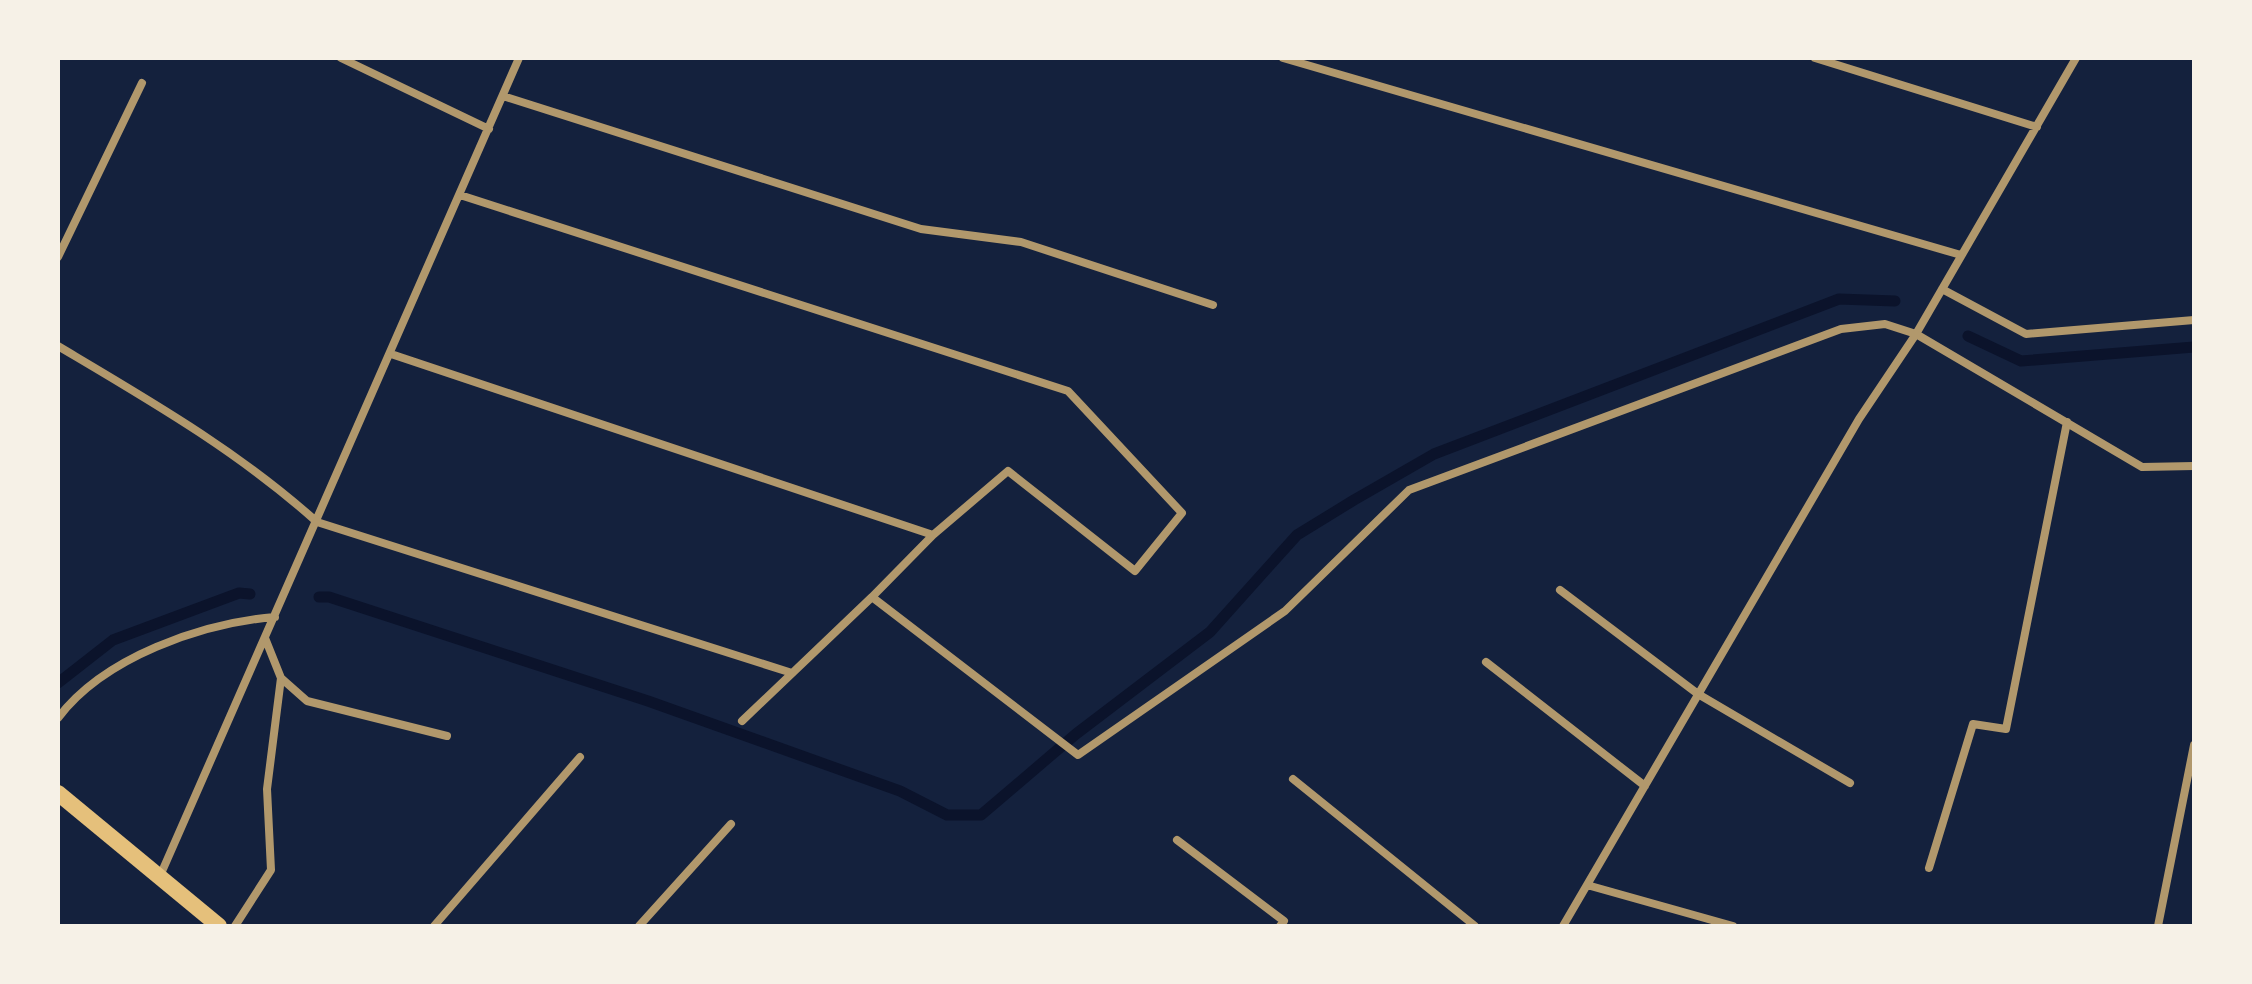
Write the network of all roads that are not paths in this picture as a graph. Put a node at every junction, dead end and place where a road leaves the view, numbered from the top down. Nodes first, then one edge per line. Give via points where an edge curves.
1 (341, 58) edge
2 (519, 58) edge
3 (1287, 58) edge
4 (1815, 58) edge
5 (2076, 58) edge
6 (142, 83) dead end
7 (503, 96) junction
8 (2037, 127) junction
9 (489, 129) junction
10 (460, 195) junction
11 (1961, 255) junction
12 (58, 257) edge
13 (1942, 289) junction
14 (1213, 305) dead end
15 (2194, 320) edge
16 (1916, 334) junction
17 (58, 346) edge
18 (391, 354) junction
19 (2067, 422) junction
20 (2194, 466) edge
21 (317, 522) junction
22 (933, 535) junction
23 (1560, 590) dead end
24 (872, 597) junction
25 (275, 617) junction
26 (265, 638) junction
27 (1486, 662) dead end
28 (792, 673) junction
29 (281, 678) junction
30 (1698, 694) junction
31 (58, 718) edge
32 (742, 721) dead end
33 (447, 736) dead end
34 (2194, 745) edge
35 (580, 757) dead end
36 (1293, 779) dead end
37 (1850, 783) dead end
38 (1645, 786) junction
39 (58, 793) edge
40 (731, 824) dead end
41 (1177, 840) dead end
42 (1929, 868) dead end
43 (160, 876) junction
44 (1587, 885) junction
45 (219, 926) edge
46 (235, 926) edge
47 (434, 926) edge
48 (639, 926) edge
49 (1280, 926) edge
50 (1475, 926) edge
51 (1563, 926) edge
52 (1733, 926) edge
53 (2158, 926) edge

1 - 9 street
2 - 7 street
3 - 11 street
4 - 8 street
5 - 8 street
6 - 12 street
7 - 9 street
7 - 14 street via 921,229 1021,242
8 - 11 street
9 - 10 street
10 - 18 street
10 - 22 street via 1068,391 1182,513 1135,571 1008,471
11 - 13 street
13 - 15 street via 2026,334
13 - 16 street
16 - 19 street
16 - 24 street via 1885,324 1841,329 1409,490 1285,611 1078,755
16 - 30 street via 1859,419
17 - 21 street via 200,431 270,480
18 - 21 street
18 - 22 street
19 - 20 street via 2142,467
19 - 42 street via 2006,729 1973,724
21 - 25 street
21 - 28 street
22 - 24 street
23 - 30 street
24 - 28 street
25 - 26 street
25 - 31 street via 232,620 162,644 106,675
26 - 29 street
26 - 43 street
27 - 38 street
28 - 32 street
29 - 33 street via 307,701
29 - 46 street via 267,789 271,870
30 - 37 street
30 - 38 street
34 - 53 street
35 - 47 street
36 - 50 street
38 - 44 street
39 - 43 main road
40 - 48 street
41 - 49 street via 1284,921
43 - 45 main road
44 - 51 street
44 - 52 street

